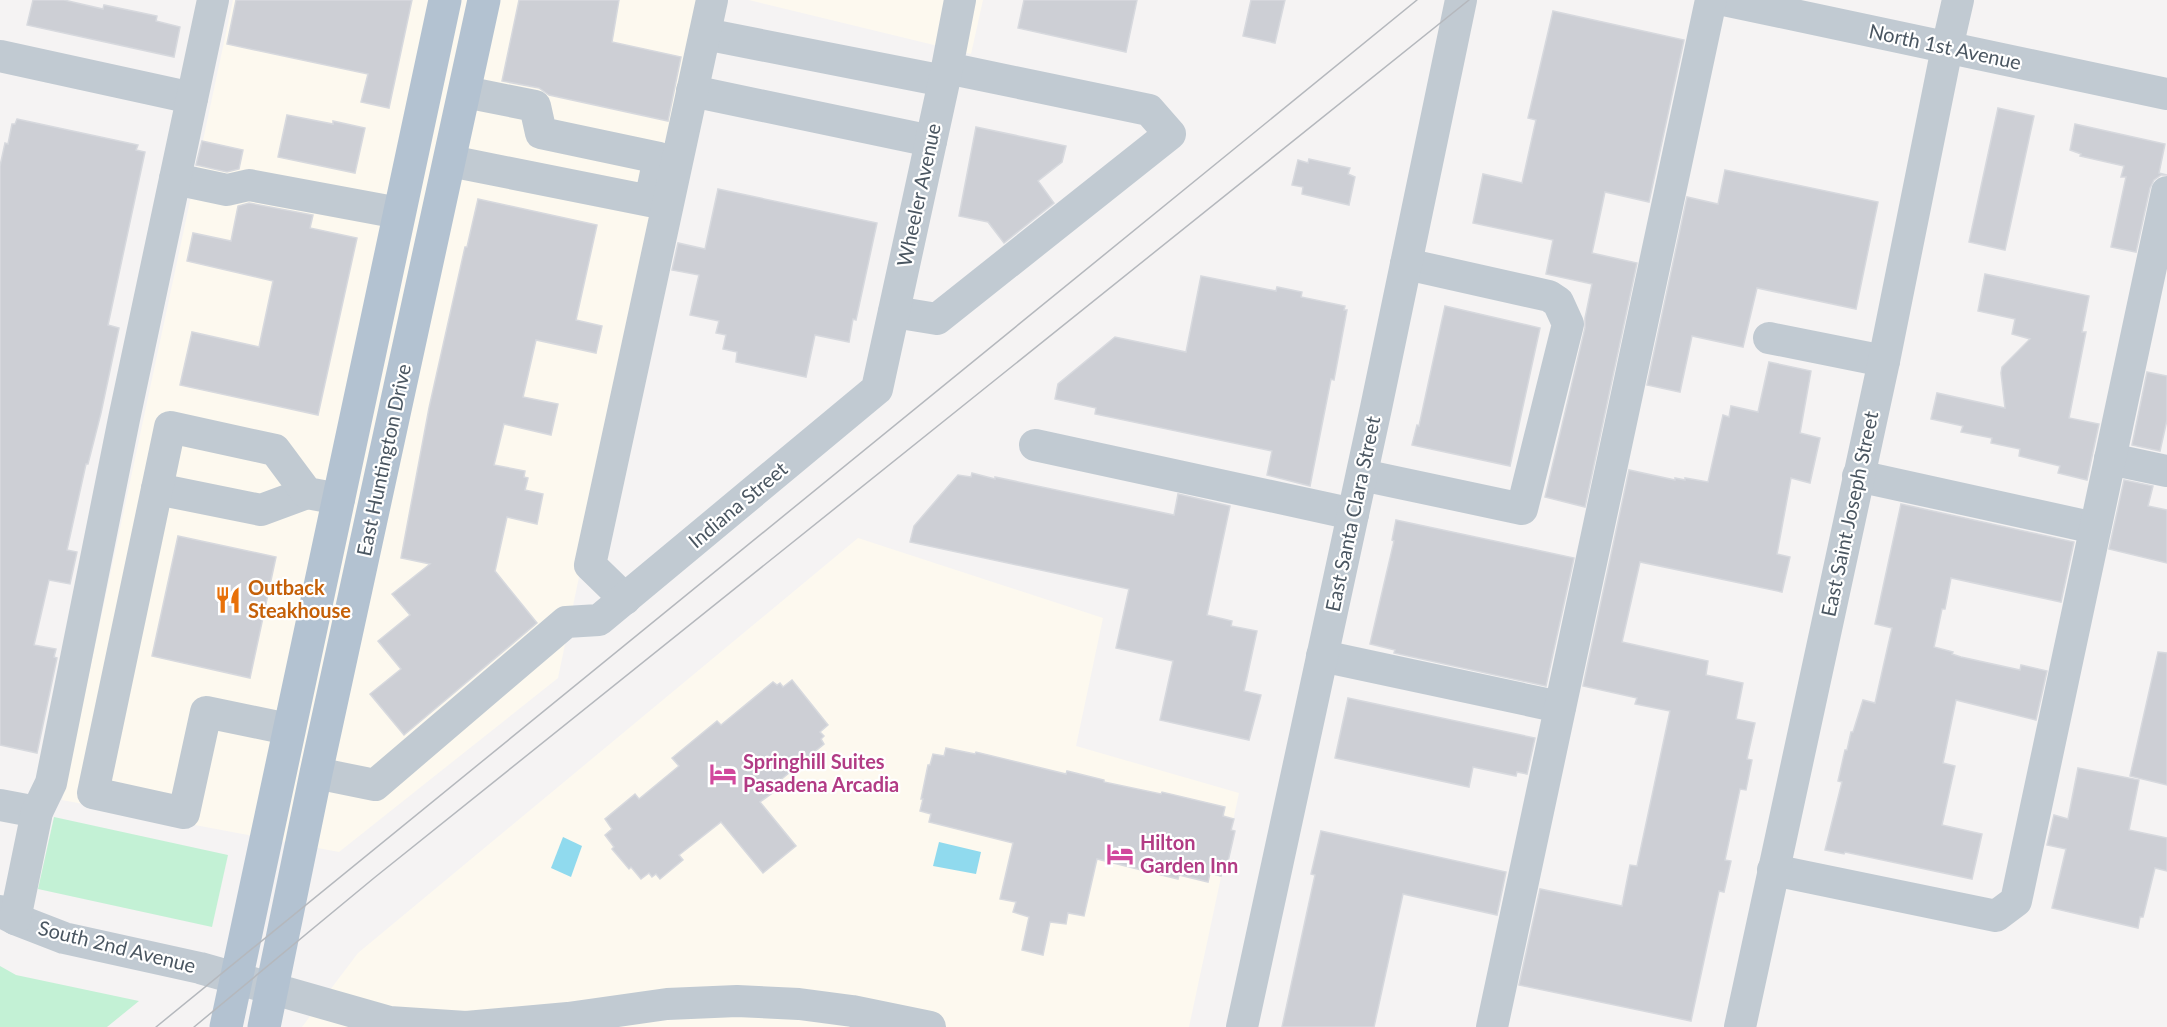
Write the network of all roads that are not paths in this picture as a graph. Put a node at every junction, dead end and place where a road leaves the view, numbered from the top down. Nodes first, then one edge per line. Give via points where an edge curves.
1 (213, 0) edge
2 (445, 0) edge
3 (484, 0) edge
4 (712, 0) edge
5 (960, 0) edge
6 (1461, 0) edge
7 (1711, 0) edge
8 (1724, 0) edge
9 (1958, 0) edge
10 (705, 34) junction
11 (1947, 48) junction
12 (0, 56) edge
13 (945, 75) junction
14 (693, 92) junction
15 (2167, 94) edge
16 (478, 95) junction
17 (192, 98) junction
18 (931, 141) junction
19 (463, 164) junction
20 (175, 179) junction
21 (2167, 192) edge
22 (399, 213) junction
23 (1406, 264) junction
24 (894, 312) junction
25 (1769, 338) dead end
26 (1884, 361) junction
27 (877, 389) joint
28 (123, 419) junction
29 (170, 427) junction
30 (1035, 445) dead end
31 (2110, 459) junction
32 (2167, 471) edge
33 (1362, 475) junction
34 (1858, 476) junction
35 (157, 489) junction
36 (323, 496) junction
37 (1353, 514) junction
38 (2095, 528) junction
39 (625, 599) junction
40 (1322, 656) junction
41 (1560, 707) junction
42 (288, 729) junction
43 (316, 773) junction
44 (51, 783) junction
45 (93, 793) junction
46 (0, 805) edge
47 (37, 812) junction
48 (1773, 870) junction
49 (8, 915) edge
50 (237, 978) junction
51 (272, 990) junction
52 (1500, 1025) edge
53 (226, 1027) edge
54 (264, 1027) edge
55 (930, 1027) edge
56 (1242, 1027) edge
57 (1740, 1027) edge

1 - 17 street
2 - 22 main road, East Huntington Drive
3 - 16 main road, East Huntington Drive
4 - 10 street
5 - 13 street, Wheeler Avenue
6 - 23 street, East Santa Clara Street
7 - 41 street
8 - 11 street, North 1st Avenue
9 - 11 street, East Saint Joseph Street
10 - 13 street
10 - 14 street
11 - 15 street, North 1st Avenue
11 - 26 street, East Saint Joseph Street
12 - 17 street
13 - 18 street, Wheeler Avenue
13 - 24 street via 1149,110 1170,134 938,320
14 - 18 street
14 - 39 street via 590,565
16 - 19 main road, East Huntington Drive
16 - 19 street via 659,158 650,201
17 - 20 street
18 - 24 street, Wheeler Avenue
19 - 43 main road, East Huntington Drive
20 - 22 street via 227,190 249,185
20 - 28 street
21 - 31 street
22 - 36 main road, East Huntington Drive
23 - 33 street, East Santa Clara Street
23 - 33 street via 1549,296 1558,302 1568,324 1522,509
24 - 27 street, Wheeler Avenue
25 - 26 street
26 - 34 street, East Saint Joseph Street
27 - 39 street, Indiana Street
28 - 29 street
28 - 44 street
29 - 35 street
29 - 36 street via 275,450
30 - 37 street
31 - 32 street
31 - 38 street
33 - 37 street, East Santa Clara Street
34 - 38 street
34 - 48 street, East Saint Joseph Street
35 - 36 street via 261,510
35 - 45 street
36 - 42 main road, East Huntington Drive
37 - 40 street, East Santa Clara Street
38 - 48 street via 2016,902 1996,916
39 - 43 street, Indiana Street via 599,620 566,622 375,785
40 - 41 street
40 - 56 street, East Santa Clara Street
41 - 52 street
42 - 45 street via 206,712 184,813
42 - 50 main road, East Huntington Drive
43 - 51 main road, East Huntington Drive
44 - 45 street
44 - 47 street
46 - 47 street
47 - 49 street
48 - 57 street, East Saint Joseph Street
49 - 50 street, South 2nd Avenue via 64,938
50 - 51 street, South 2nd Avenue
50 - 53 main road, East Huntington Drive
51 - 54 main road, East Huntington Drive
51 - 55 street, South 2nd Avenue via 389,1022 466,1027 667,1004 737,1001 852,1011

